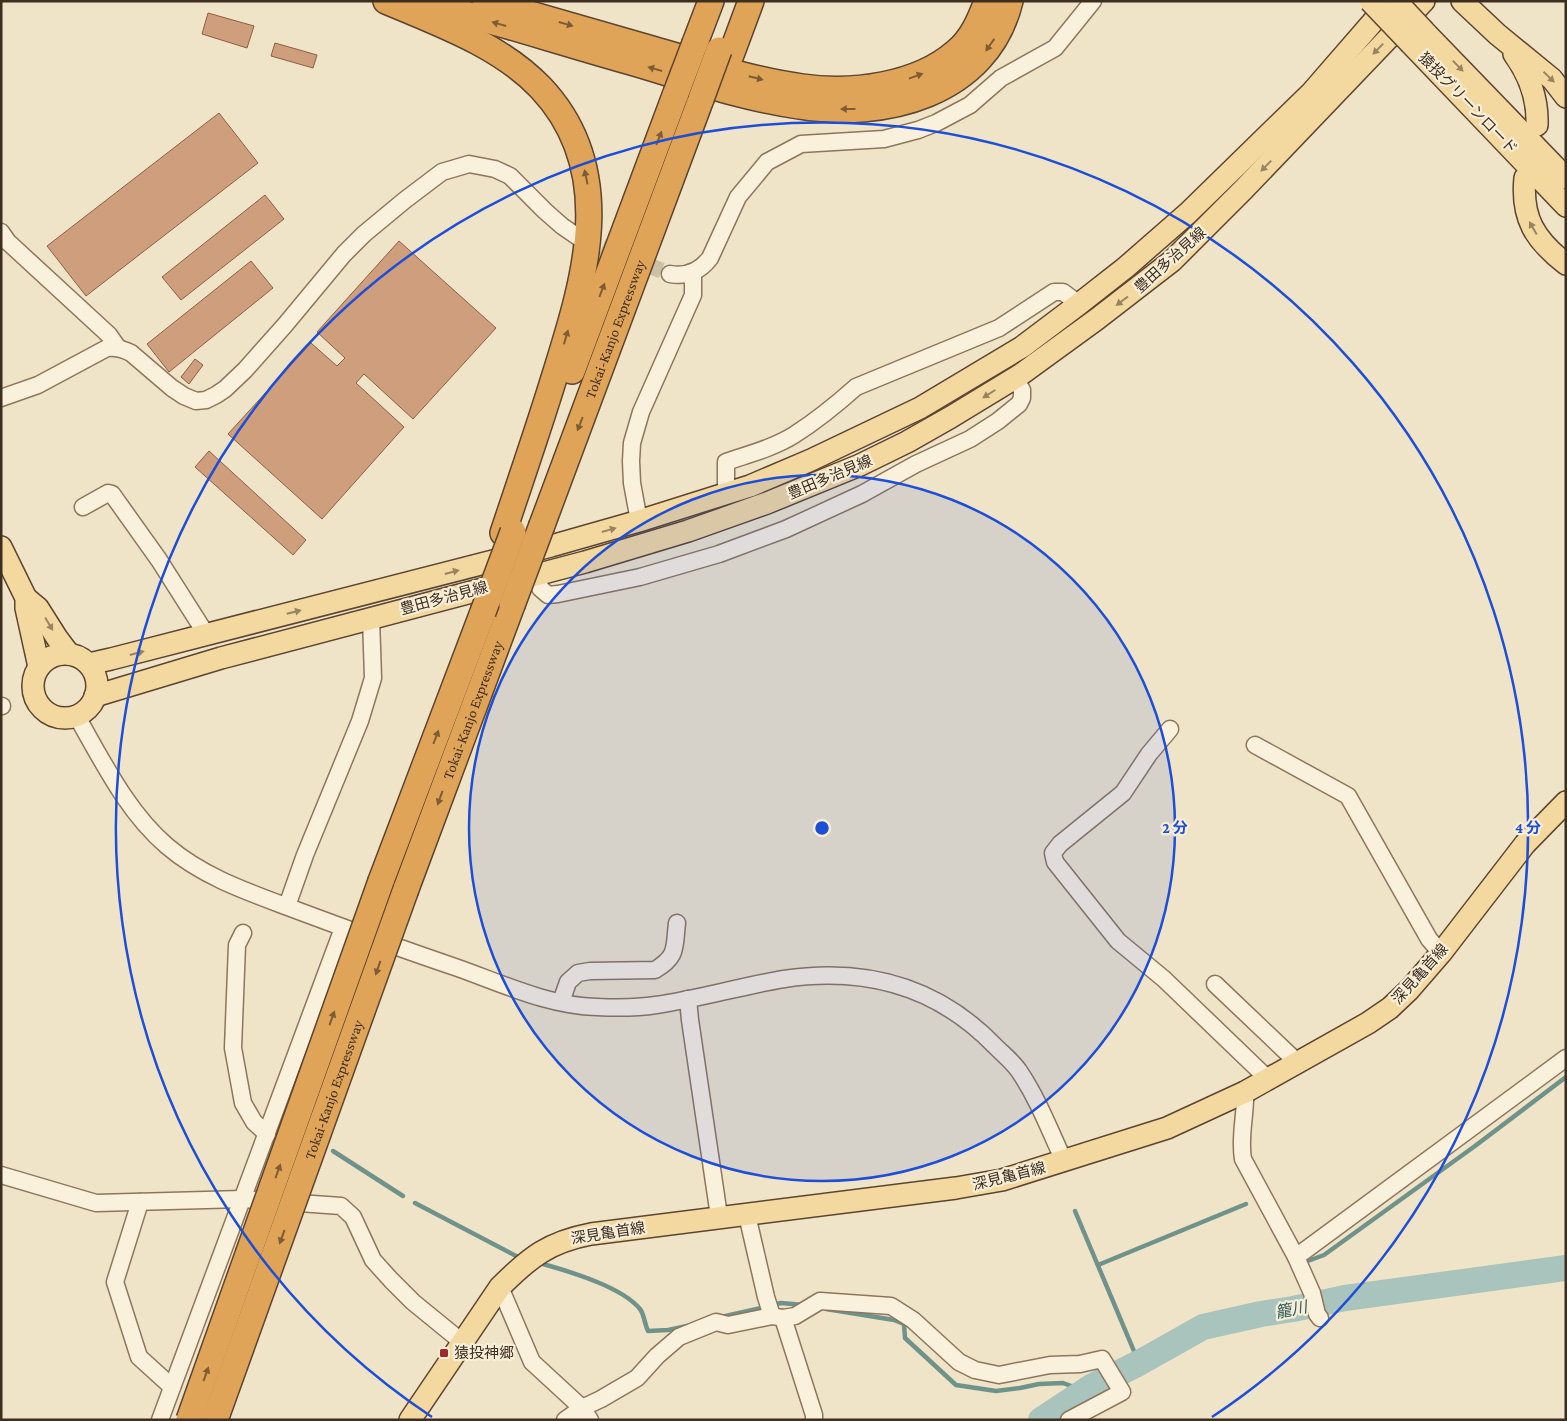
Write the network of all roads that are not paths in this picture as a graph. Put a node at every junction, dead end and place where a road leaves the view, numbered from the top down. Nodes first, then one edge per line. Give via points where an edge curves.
1 (386, 1) edge
2 (417, 1) edge
3 (485, 1) edge
4 (711, 1) edge
5 (738, 1) edge
6 (751, 1) edge
7 (988, 1) edge
8 (1010, 1) edge
9 (1093, 1) edge
10 (1370, 1) edge
11 (1391, 1) edge
12 (1396, 1) edge
13 (1424, 1) edge
14 (1462, 1) edge
15 (1417, 37) junction
16 (1502, 38) junction
17 (725, 52) junction
18 (1566, 97) edge
19 (1537, 125) dead end
20 (1525, 178) dead end
21 (1566, 178) edge
22 (1566, 206) edge
23 (1, 232) edge
24 (578, 237) tunnel mouth
25 (1566, 264) edge
26 (693, 273) junction
27 (670, 274) tunnel mouth
28 (1079, 304) junction
29 (118, 348) junction
30 (1015, 378) junction
31 (1, 398) edge
32 (726, 493) junction
33 (83, 506) dead end
34 (639, 521) junction
35 (508, 533) junction
36 (1, 547) edge
37 (538, 573) junction
38 (26, 598) junction
39 (371, 618) junction
40 (206, 634) junction
41 (69, 654) junction
42 (90, 664) junction
43 (39, 667) junction
44 (95, 696) junction
45 (76, 715) junction
46 (1170, 729) dead end
47 (1255, 745) dead end
48 (1566, 802) edge
49 (287, 906) junction
50 (677, 923) dead end
51 (343, 928) junction
52 (243, 933) dead end
53 (1441, 953) junction
54 (1215, 984) dead end
55 (688, 999) junction
56 (561, 1002) junction
57 (1566, 1058) edge
58 (1298, 1063) junction
59 (1268, 1079) junction
60 (1245, 1092) junction
61 (267, 1134) junction
62 (1064, 1161) junction
63 (1, 1175) edge
64 (242, 1199) junction
65 (140, 1202) junction
66 (747, 1215) junction
67 (719, 1216) junction
68 (1296, 1256) junction
69 (500, 1287) junction
70 (777, 1311) junction
71 (1318, 1316) dead end
72 (462, 1342) junction
73 (172, 1387) junction
74 (586, 1414) edge
75 (160, 1420) edge
76 (189, 1420) edge
77 (215, 1420) edge
78 (410, 1420) edge
79 (565, 1420) edge
80 (814, 1420) edge
81 (1069, 1420) edge

35 -> 1 highway via 581,284 590,208 583,164 576,142 554,104 523,72 467,37
8 -> 2 highway via 995,39 959,78 922,97 854,109 801,107 752,97
3 -> 7 highway via 756,78 804,88 856,88 903,81 924,73 958,51 970,37
35 -> 4 highway, Tokai-Kanjo Expressway, bridge
5 - 17 highway, Tokai-Kanjo Expressway
6 - 17 highway
9 - 26 street via 1056,48 1002,78 970,105 936,123 884,139 801,144 767,162 738,197 710,258
10 - 15 main road, 猿投グリーンロード, bridge
11 - 28 main road, 豊田多治見線 via 1312,92 1228,176
12 - 15 main road, 猿投グリーンロード, bridge
13 -> 30 main road, 豊田多治見線 via 1172,261
14 - 16 main road
15 -> 21 main road, 猿投グリーンロード
15 - 22 main road, 猿投グリーンロード
16 -> 18 main road via 1552,79
16 - 19 main road via 1530,81 1536,98
17 -> 77 highway, Tokai-Kanjo Expressway, bridge via 616,327 512,605
25 -> 20 main road via 1543,244 1528,220 1524,206
23 - 29 street via 109,335
24 - 29 street via 556,221 510,176 495,169 469,164 442,172 364,234 245,370 216,395 196,400 172,388 125,349
26 - 27 street
26 - 34 street via 693,295 641,412 632,443 632,483
28 - 32 main road, 豊田多治見線 via 1022,347 920,408 811,460
28 - 32 street via 1063,292 1054,292 999,328 856,387 794,435 726,462
29 - 31 street via 107,348 38,385
30 -> 37 main road, 豊田多治見線 via 907,442 860,465 688,531
30 - 37 street via 1022,390 1019,404 970,440 786,529 719,554 649,574 558,594 548,595 540,588
32 - 34 main road, 豊田多治見線
33 - 40 street via 112,494
40 -> 34 main road, 豊田多治見線
76 -> 35 highway, Tokai-Kanjo Expressway, bridge
36 - 38 main road
37 - 39 main road, 豊田多治見線
38 -> 41 main road via 38,608
38 - 43 main road
39 - 44 main road, 豊田多治見線
39 - 49 street via 373,678 360,721
42 -> 40 main road, 豊田多治見線
41 - 42 main road
41 - 43 main road via 51,657
42 - 44 main road via 97,685
43 - 45 main road via 34,682 38,703 55,716
44 - 45 main road via 92,704
45 - 49 street via 132,808 166,846 206,873
46 - 59 street via 1123,793 1053,852 1055,862 1118,941 1164,979
47 - 53 street via 1348,796 1429,940
48 - 53 main road, 深見亀首線 via 1525,844
49 - 51 street
50 - 56 street via 674,954 664,964 655,970 578,973 568,982
51 - 56 street via 519,991
51 - 61 street
52 - 61 street via 237,945 233,1048 242,1104
53 - 58 main road, 深見亀首線 via 1390,1008
54 - 58 street
55 - 56 street via 627,1008
55 - 62 street via 784,979 833,975 874,978 908,988 958,1014 977,1028 1018,1070
55 - 67 street
57 - 68 street
58 - 59 main road, 深見亀首線
59 - 60 main road, 深見亀首線
60 - 62 main road, 深見亀首線 via 1167,1128
60 - 68 street via 1243,1159
61 - 64 street
62 - 66 main road, 深見亀首線 via 1002,1180
63 - 65 street via 96,1203
64 - 65 street
64 - 72 street via 341,1206 353,1217 373,1260 413,1302
64 - 73 street
65 - 73 street via 115,1282 139,1356
66 - 67 main road, 深見亀首線
66 - 70 street
67 - 69 main road, 深見亀首線 via 561,1241 539,1252
68 - 71 street
69 - 72 main road, 深見亀首線
69 - 74 street via 532,1362
70 - 74 street via 728,1326 716,1322 680,1337 637,1378 601,1399
70 - 80 street
70 - 81 street via 820,1301 891,1306 914,1320 959,1362 974,1370 999,1375 1102,1359 1122,1392
72 - 78 main road, 深見亀首線
73 - 75 street
74 - 79 street

